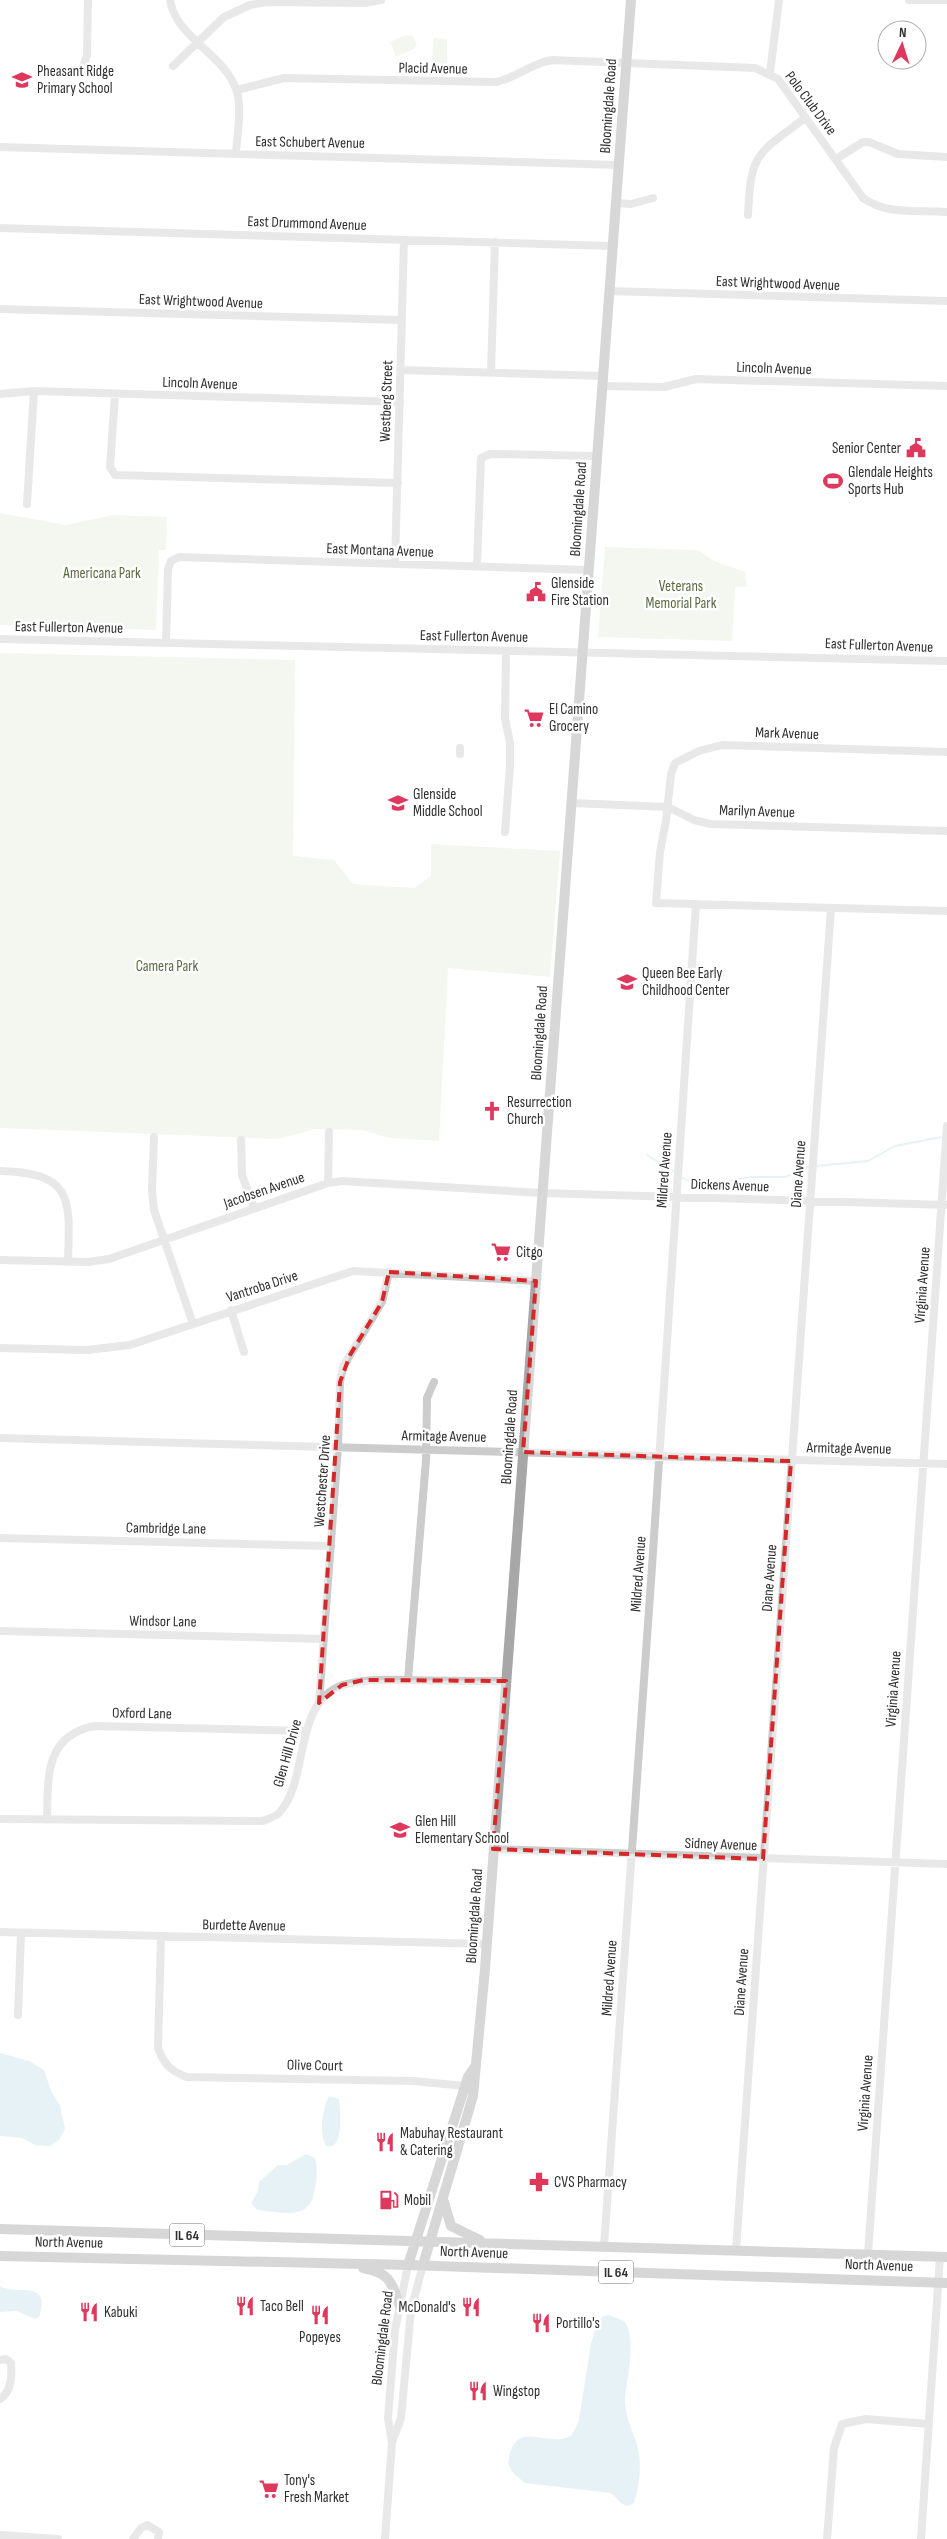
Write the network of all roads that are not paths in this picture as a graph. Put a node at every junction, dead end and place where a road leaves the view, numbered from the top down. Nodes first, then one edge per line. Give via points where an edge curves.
1 (88, 0) edge
2 (170, 0) edge
3 (381, 0) edge
4 (631, 0) edge
5 (779, 0) edge
6 (909, 0) edge
7 (947, 0) edge
8 (200, 42) junction
9 (626, 63) junction
10 (173, 66) dead end
11 (83, 68) dead end
12 (770, 73) junction
13 (236, 90) junction
14 (805, 118) junction
15 (0, 147) edge
16 (236, 154) junction
17 (947, 157) edge
18 (836, 159) junction
19 (618, 165) junction
20 (653, 198) dead end
21 (616, 203) junction
22 (947, 212) edge
23 (748, 215) dead end
24 (0, 228) edge
25 (404, 240) junction
26 (494, 242) junction
27 (613, 246) junction
28 (609, 291) junction
29 (947, 301) edge
30 (0, 309) edge
31 (402, 320) junction
32 (401, 370) junction
33 (491, 372) junction
34 (602, 381) junction
35 (947, 386) edge
36 (34, 391) junction
37 (0, 394) edge
38 (115, 394) junction
39 (400, 402) junction
40 (597, 456) junction
41 (398, 483) junction
42 (27, 504) dead end
43 (395, 564) junction
44 (477, 566) junction
45 (588, 570) junction
46 (0, 639) edge
47 (166, 643) junction
48 (506, 651) junction
49 (582, 651) junction
50 (947, 661) edge
51 (947, 752) edge
52 (571, 804) junction
53 (668, 806) junction
54 (947, 831) edge
55 (505, 832) dead end
56 (696, 904) junction
57 (831, 908) junction
58 (947, 911) edge
59 (947, 1126) edge
60 (329, 1132) dead end
61 (154, 1137) dead end
62 (241, 1140) dead end
63 (0, 1171) edge
64 (328, 1182) junction
65 (542, 1193) junction
66 (676, 1197) junction
67 (810, 1201) junction
68 (944, 1205) edge
69 (254, 1208) junction
70 (163, 1240) junction
71 (0, 1260) edge
72 (68, 1262) junction
73 (389, 1272) junction
74 (536, 1281) junction
75 (231, 1310) junction
76 (193, 1324) junction
77 (0, 1348) edge
78 (244, 1352) dead end
79 (434, 1382) dead end
80 (0, 1438) edge
81 (338, 1447) junction
82 (426, 1449) junction
83 (523, 1452) junction
84 (660, 1456) junction
85 (791, 1460) junction
86 (923, 1463) junction
87 (947, 1464) edge
88 (0, 1538) edge
89 (331, 1546) junction
90 (0, 1631) edge
91 (324, 1639) junction
92 (408, 1680) junction
93 (506, 1681) junction
94 (319, 1704) junction
95 (306, 1731) junction
96 (0, 1819) edge
97 (47, 1820) junction
98 (494, 1849) junction
99 (631, 1854) junction
100 (763, 1859) junction
101 (895, 1862) junction
102 (947, 1864) edge
103 (0, 1932) edge
104 (21, 1933) junction
105 (161, 1936) junction
106 (486, 1944) junction
107 (18, 2015) dead end
108 (474, 2068) junction
109 (465, 2086) junction
110 (443, 2198) junction
111 (0, 2229) edge
112 (417, 2241) junction
113 (430, 2241) junction
114 (486, 2242) junction
115 (604, 2246) junction
116 (736, 2250) junction
117 (868, 2254) junction
118 (0, 2256) edge
119 (944, 2257) edge
120 (337, 2263) junction
121 (408, 2265) junction
122 (423, 2265) junction
123 (943, 2283) edge
124 (399, 2304) junction
125 (0, 2360) edge
126 (0, 2399) edge
127 (928, 2424) junction
128 (392, 2443) junction
129 (0, 2534) edge
130 (58, 2539) edge
131 (133, 2539) edge
132 (158, 2539) edge
133 (385, 2539) edge
134 (827, 2539) edge
135 (921, 2539) edge

1 - 11 street via 87,54
2 - 8 street via 175,16
3 - 8 street via 365,4 267,2 250,5 224,17
4 - 9 main road, Bloomingdale Road
5 - 12 street
6 - 7 street
8 - 10 street
8 - 13 street via 224,68
9 - 12 street, Polo Club Drive via 755,68
9 - 13 street, Placid Avenue via 543,61 496,82 284,78
9 - 19 main road, Bloomingdale Road
12 - 14 street, Polo Club Drive via 778,79
13 - 16 street via 239,105
14 - 18 street, Polo Club Drive
14 - 23 street via 756,159 750,177
15 - 16 street, East Schubert Avenue
16 - 19 street, East Schubert Avenue
17 - 18 street via 898,154 863,142
18 - 22 street, Polo Club Drive via 863,198 872,205 884,209
19 - 21 main road, Bloomingdale Road
20 - 21 street via 631,204
21 - 27 main road, Bloomingdale Road
24 - 25 street, East Drummond Avenue
25 - 26 street, East Drummond Avenue
25 - 31 street, Westberg Street
26 - 27 street, East Drummond Avenue
26 - 33 street
27 - 28 main road, Bloomingdale Road
28 - 29 street, East Wrightwood Avenue
28 - 34 main road, Bloomingdale Road
30 - 31 street, East Wrightwood Avenue
31 - 32 street, Westberg Street
32 - 33 street, Lincoln Avenue
32 - 39 street, Westberg Street
33 - 34 street, Lincoln Avenue
34 - 35 street, Lincoln Avenue via 664,387 696,379
34 - 40 main road, Bloomingdale Road
36 - 37 street, Lincoln Avenue
36 - 38 street, Lincoln Avenue
36 - 42 street
38 - 39 street, Lincoln Avenue
38 - 41 street via 112,473
39 - 41 street, Westberg Street
40 - 44 street via 490,454 481,458
40 - 45 main road, Bloomingdale Road
41 - 43 street, Westberg Street
43 - 44 street, East Montana Avenue
43 - 47 street, East Montana Avenue via 179,557 171,561 168,569
44 - 45 street, East Montana Avenue
45 - 49 main road, Bloomingdale Road
46 - 47 street, East Fullerton Avenue
47 - 48 street, East Fullerton Avenue
48 - 49 street, East Fullerton Avenue
48 - 55 street via 505,718 510,767
49 - 50 street, East Fullerton Avenue
49 - 52 main road, Bloomingdale Road
51 - 53 street, Mark Avenue via 710,747 675,763
52 - 53 street, Marilyn Avenue
52 - 65 main road, Bloomingdale Road
53 - 54 street, Marilyn Avenue via 694,820 710,824
53 - 56 street via 656,903
56 - 57 street
56 - 66 street, Mildred Avenue
57 - 58 street
57 - 67 street, Diane Avenue
59 - 68 street, Virginia Avenue
60 - 64 street
61 - 70 street via 152,1190
62 - 69 street via 242,1175
63 - 72 street via 33,1173 58,1186 68,1208
64 - 65 street, Jacobsen Avenue via 357,1180
64 - 69 street, Jacobsen Avenue
65 - 66 street, Dickens Avenue
65 - 74 main road, Bloomingdale Road
66 - 67 street, Dickens Avenue
66 - 84 street, Mildred Avenue
67 - 68 street, Dickens Avenue
67 - 85 street, Diane Avenue
68 - 86 street, Virginia Avenue
69 - 70 street, Jacobsen Avenue
70 - 72 street, Jacobsen Avenue via 109,1259
70 - 76 street
71 - 72 street, Jacobsen Avenue
73 - 74 street, Vantroba Drive
73 - 75 street, Vantroba Drive via 346,1273
73 - 81 street, Westchester Drive via 382,1302 342,1371
74 - 83 main road, Bloomingdale Road
75 - 76 street, Vantroba Drive
75 - 78 street
76 - 77 street, Vantroba Drive via 145,1340 107,1348
79 - 82 street via 426,1398
80 - 81 street, Armitage Avenue
81 - 82 street, Armitage Avenue
81 - 89 street, Westchester Drive
82 - 83 street, Armitage Avenue
82 - 92 street
83 - 84 street, Armitage Avenue
83 - 93 main road, Bloomingdale Road
84 - 85 street, Armitage Avenue
84 - 99 street, Mildred Avenue
85 - 86 street, Armitage Avenue
85 - 100 street, Diane Avenue
86 - 87 street, Armitage Avenue
86 - 101 street, Virginia Avenue
88 - 89 street, Cambridge Lane
89 - 91 street, Westchester Drive
90 - 91 street, Windsor Lane
91 - 94 street, Westchester Drive
92 - 93 street, Glen Hill Drive
92 - 94 street, Glen Hill Drive via 371,1680 342,1685
93 - 98 main road, Bloomingdale Road
94 - 95 street, Glen Hill Drive
95 - 97 street, Glen Hill Drive via 286,1802 278,1814 262,1821
95 - 97 street, Oxford Lane via 95,1726 82,1729 67,1738 52,1759
96 - 97 street, Glen Hill Drive
98 - 99 street, Sidney Avenue
98 - 106 main road, Bloomingdale Road
99 - 100 street, Sidney Avenue
99 - 115 street, Mildred Avenue
100 - 101 street, Sidney Avenue
100 - 116 street, Diane Avenue
101 - 102 street, Sidney Avenue
101 - 117 street, Virginia Avenue
103 - 104 street, Burdette Avenue
104 - 105 street, Burdette Avenue
104 - 107 street
105 - 106 street, Burdette Avenue
105 - 109 street, Olive Court via 158,2048 173,2072 187,2077 413,2081
106 - 108 main road, Bloomingdale Road
108 - 109 main road, Bloomingdale Road
108 - 110 main road, Bloomingdale Road via 473,2096
109 - 112 main road, Bloomingdale Road
110 - 113 main road, Bloomingdale Road
110 - 114 main road via 451,2226
111 - 112 main road, North Avenue / IL 64
112 - 113 main road, North Avenue / IL 64
112 - 121 main road, Bloomingdale Road
113 - 114 main road, North Avenue / IL 64
113 - 122 main road, Bloomingdale Road
114 - 115 main road, North Avenue / IL 64
115 - 116 main road, North Avenue / IL 64
116 - 117 main road, North Avenue / IL 64
117 - 119 main road, North Avenue / IL 64
118 - 120 main road, North Avenue / IL 64
119 - 123 street
120 - 121 main road, North Avenue / IL 64
120 - 124 main road via 384,2274 391,2282
121 - 122 main road, North Avenue / IL 64
121 - 124 street, Bloomingdale Road
122 - 123 main road, North Avenue / IL 64
122 - 128 street, Bloomingdale Road via 410,2316 401,2418
123 - 127 street
124 - 128 street, Bloomingdale Road via 388,2418
125 - 126 street via 6,2359 11,2363 12,2372 9,2390
127 - 134 street via 866,2419 842,2424 834,2448
127 - 135 street
128 - 133 street, Bloomingdale Road
129 - 130 street
131 - 132 street via 147,2525 159,2532

